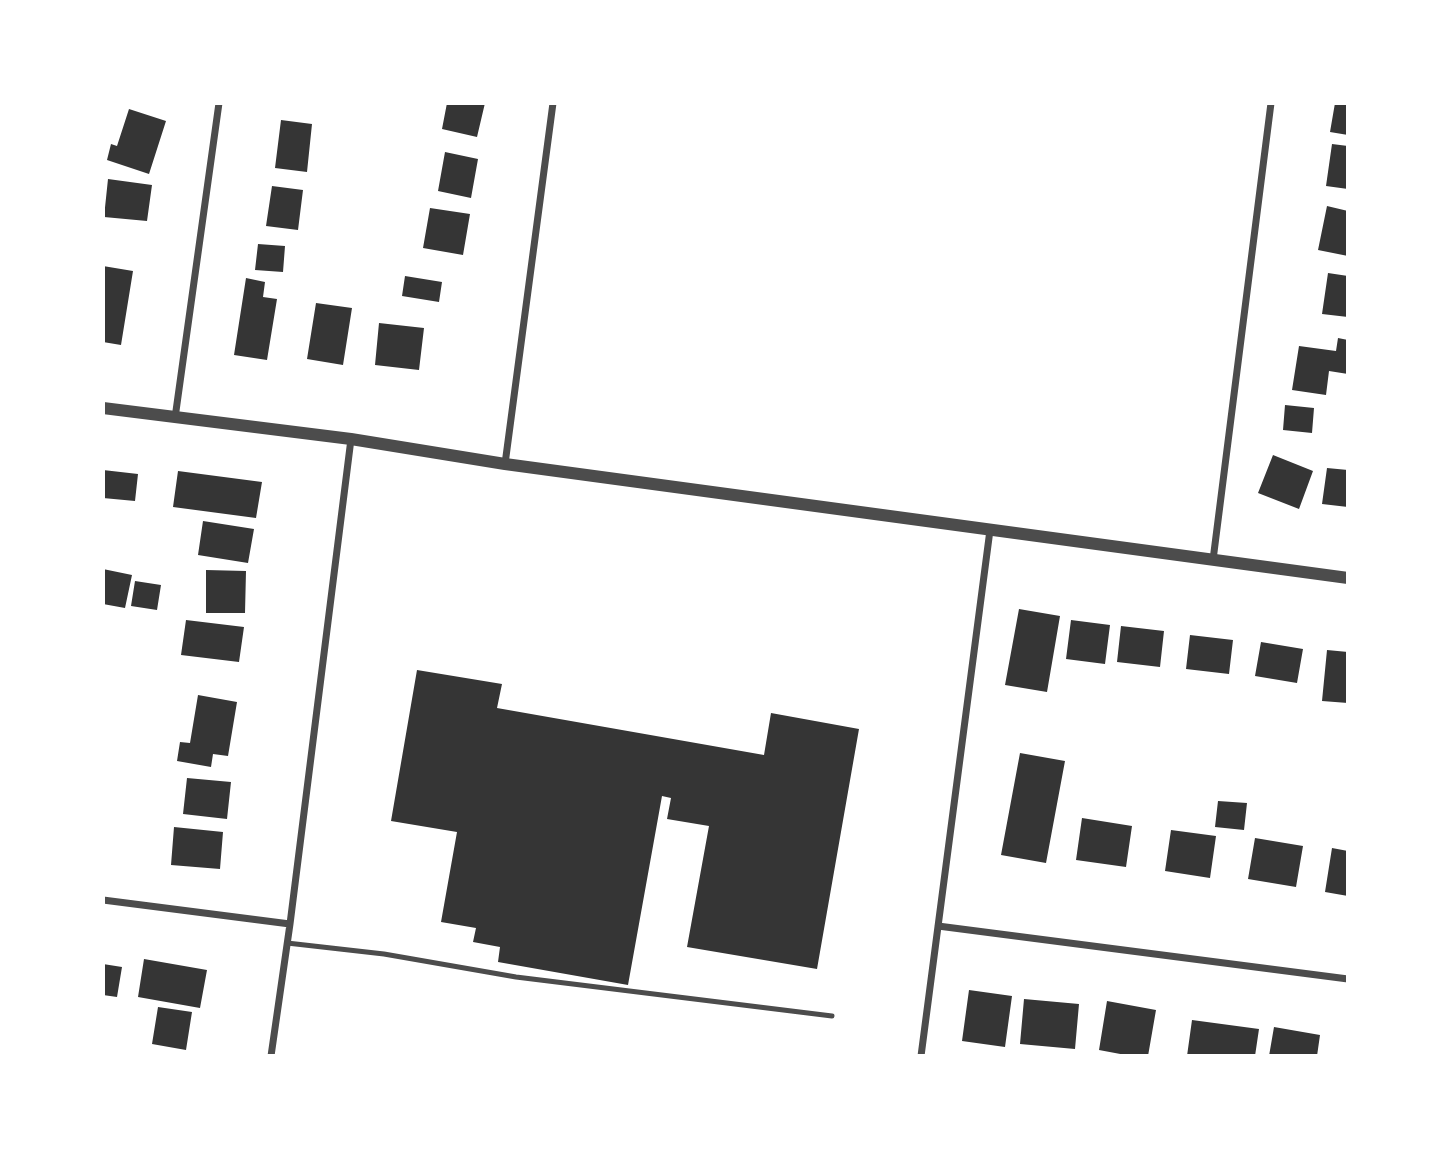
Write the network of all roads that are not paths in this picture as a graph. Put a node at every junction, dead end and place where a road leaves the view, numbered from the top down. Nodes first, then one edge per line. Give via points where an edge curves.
1 (219, 103) edge
2 (553, 103) edge
3 (1271, 103) edge
4 (103, 408) edge
5 (175, 418) junction
6 (351, 439) junction
7 (505, 464) junction
8 (990, 530) junction
9 (1213, 560) junction
10 (1348, 578) edge
11 (103, 900) edge
12 (290, 924) junction
13 (938, 926) junction
14 (287, 943) junction
15 (1348, 979) edge
16 (832, 1016) dead end
17 (271, 1056) edge
18 (921, 1056) edge

1 - 5 street
2 - 7 street
3 - 9 street
4 - 5 street
5 - 6 street
6 - 7 street
6 - 12 street
7 - 8 street
8 - 9 street
8 - 13 street
9 - 10 street
11 - 12 street
12 - 14 street
13 - 15 street
13 - 18 street
14 - 16 lane
14 - 17 street

